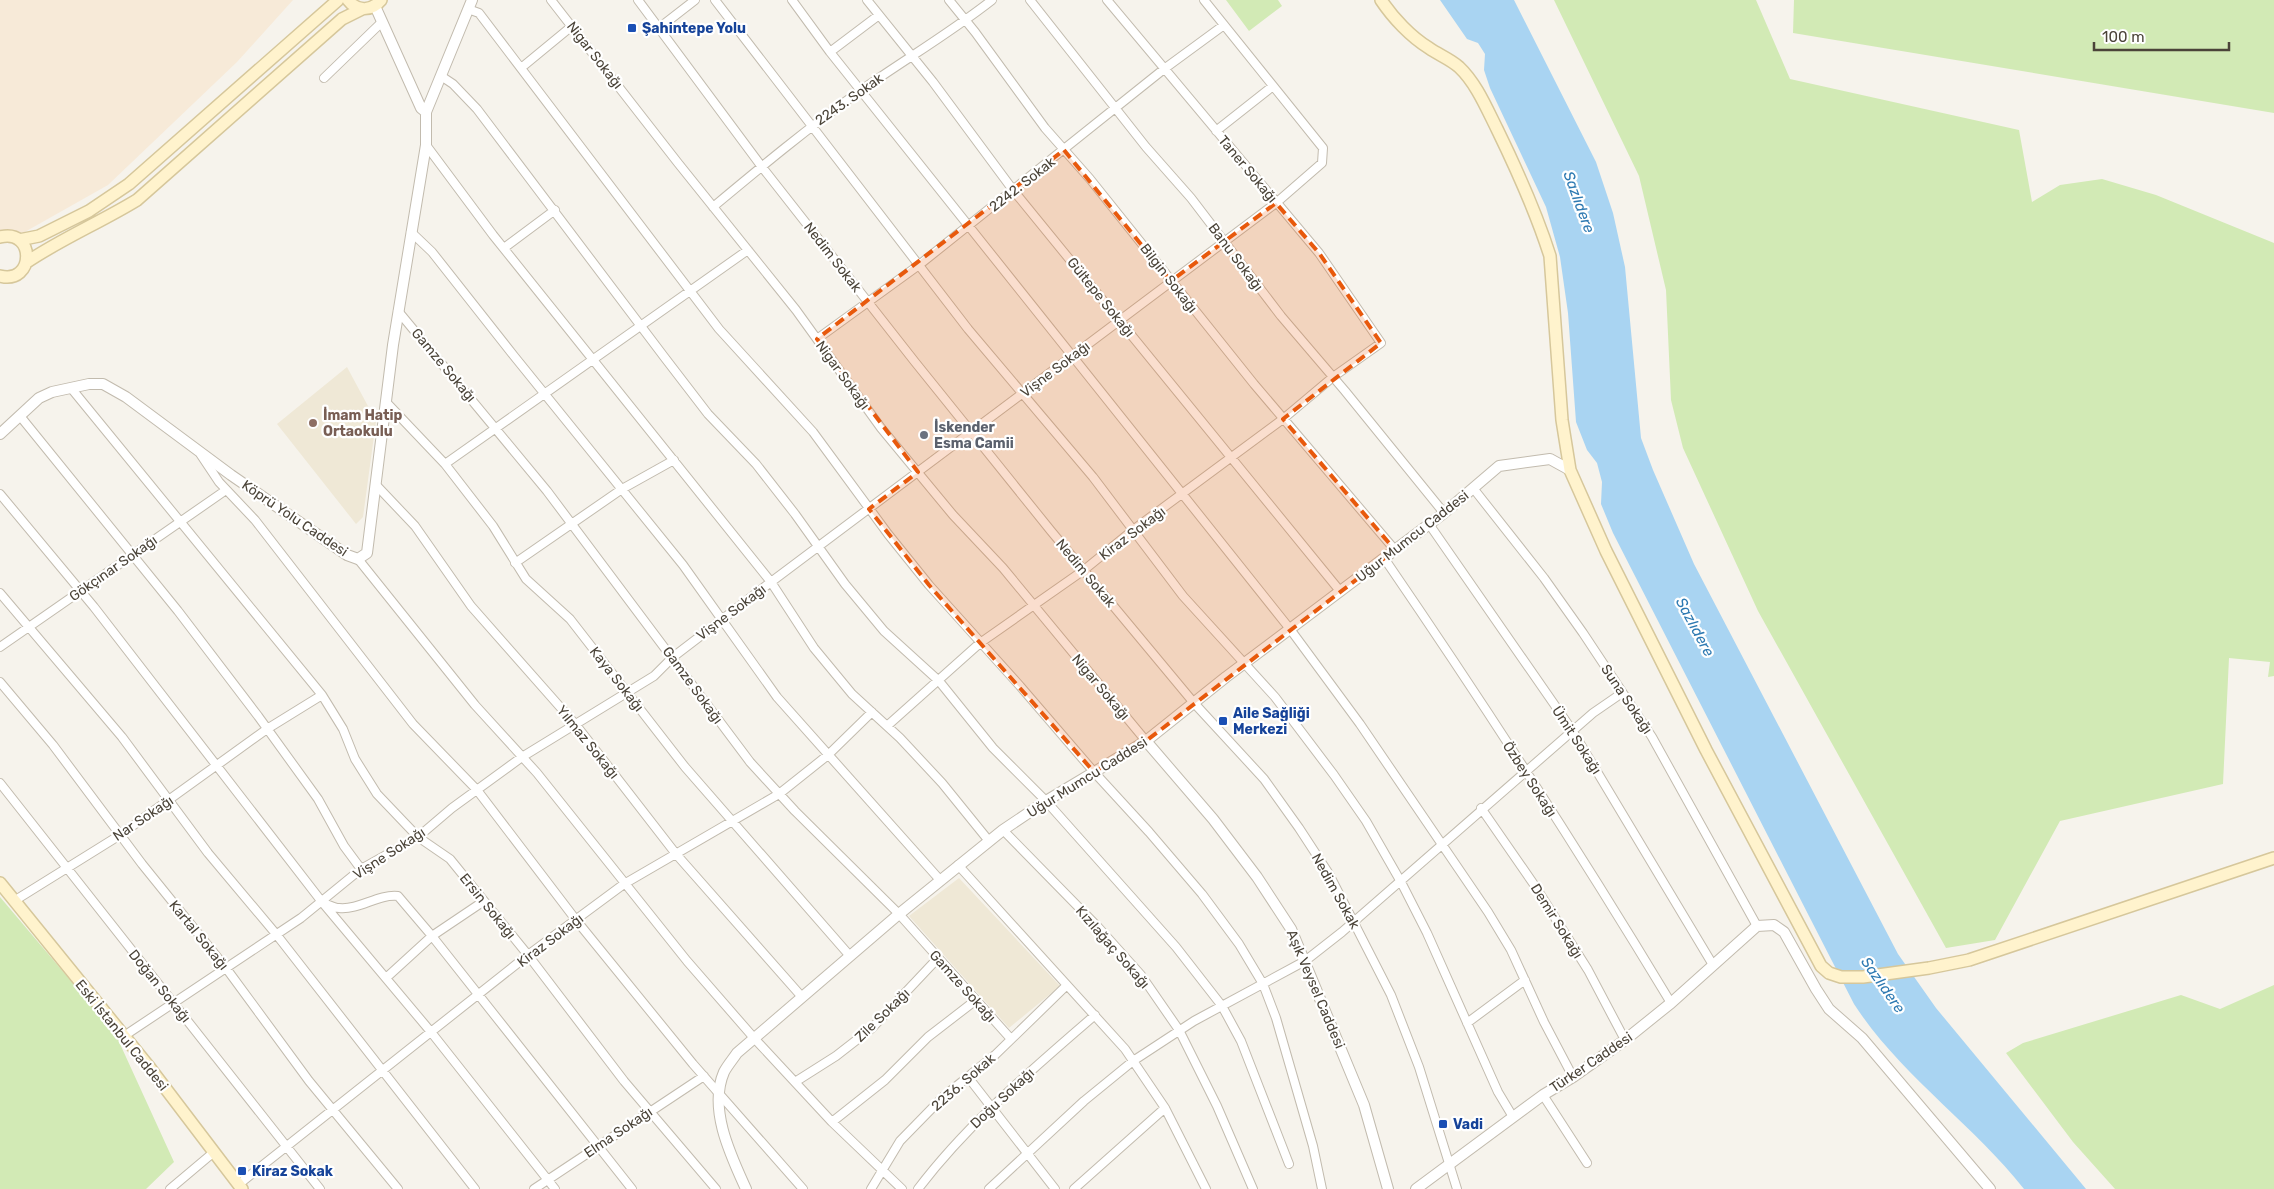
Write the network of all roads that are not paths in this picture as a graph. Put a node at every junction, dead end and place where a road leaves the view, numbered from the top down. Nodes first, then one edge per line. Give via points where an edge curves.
1 (338, 0) edge
2 (348, 0) edge
3 (551, 0) edge
4 (638, 0) edge
5 (694, 0) edge
6 (715, 0) edge
7 (792, 0) edge
8 (867, 0) edge
9 (949, 0) edge
10 (992, 0) edge
11 (1030, 0) edge
12 (1107, 0) edge
13 (1204, 0) edge
14 (1381, 0) edge
15 (378, 3) edge
16 (470, 4) edge
17 (362, 9) junction
18 (879, 15) junction
19 (966, 21) junction
20 (382, 22) junction
21 (1224, 25) junction
22 (572, 26) junction
23 (659, 28) junction
24 (830, 52) junction
25 (911, 56) junction
26 (521, 68) junction
27 (1164, 69) junction
28 (441, 76) junction
29 (324, 78) dead end
30 (1273, 86) junction
31 (860, 90) junction
32 (1115, 108) junction
33 (426, 112) junction
34 (812, 125) junction
35 (1216, 131) junction
36 (426, 145) junction
37 (1064, 150) junction
38 (762, 167) junction
39 (1013, 190) junction
40 (1276, 203) junction
41 (713, 207) junction
42 (555, 210) junction
43 (969, 227) junction
44 (410, 232) junction
45 (0, 236) edge
46 (19, 240) junction
47 (1224, 242) junction
48 (504, 248) junction
49 (748, 250) junction
50 (27, 262) junction
51 (919, 265) junction
52 (0, 276) edge
53 (1172, 281) junction
54 (691, 291) junction
55 (868, 302) junction
56 (398, 311) junction
57 (1120, 320) junction
58 (641, 326) junction
59 (817, 339) junction
60 (1381, 343) joint
61 (1072, 356) junction
62 (593, 360) junction
63 (1333, 377) junction
64 (71, 388) junction
65 (1023, 393) junction
66 (544, 394) junction
67 (386, 402) junction
68 (20, 416) junction
69 (1283, 419) junction
70 (496, 428) junction
71 (972, 432) junction
72 (0, 434) edge
73 (199, 451) junction
74 (1231, 458) junction
75 (674, 460) junction
76 (445, 464) junction
77 (1570, 470) junction
78 (918, 472) junction
79 (377, 486) junction
80 (1473, 488) junction
81 (622, 489) junction
82 (226, 490) junction
83 (0, 494) edge
84 (1184, 495) junction
85 (869, 509) junction
86 (1444, 513) junction
87 (181, 521) junction
88 (572, 524) junction
89 (1429, 524) junction
90 (1134, 530) junction
91 (818, 547) junction
92 (1394, 550) junction
93 (132, 555) junction
94 (1384, 558) junction
95 (358, 559) junction
96 (515, 563) junction
97 (1084, 570) junction
98 (771, 582) junction
99 (1340, 591) junction
100 (80, 592) junction
101 (0, 593) edge
102 (1033, 604) junction
103 (721, 621) junction
104 (29, 627) junction
105 (1290, 629) junction
106 (980, 643) junction
107 (0, 647) edge
108 (673, 657) junction
109 (1245, 663) junction
110 (939, 681) junction
111 (0, 682) edge
112 (629, 692) junction
113 (1622, 693) junction
114 (322, 695) junction
115 (1194, 703) junction
116 (872, 712) junction
117 (576, 725) junction
118 (887, 726) junction
119 (267, 729) junction
120 (1572, 730) junction
121 (1146, 741) junction
122 (828, 755) junction
123 (522, 757) junction
124 (218, 766) junction
125 (1524, 771) junction
126 (1094, 772) junction
127 (0, 783) edge
128 (477, 790) junction
129 (779, 794) junction
130 (169, 801) junction
131 (1046, 801) junction
132 (1482, 808) junction
133 (732, 822) junction
134 (1003, 830) junction
135 (120, 834) junction
136 (418, 837) junction
137 (989, 840) junction
138 (1442, 845) junction
139 (676, 854) junction
140 (2274, 858) edge
141 (958, 865) junction
142 (66, 868) junction
143 (361, 869) junction
144 (940, 880) junction
145 (1401, 882) junction
146 (0, 883) edge
147 (624, 884) junction
148 (14, 901) junction
149 (484, 901) junction
150 (322, 902) junction
151 (898, 914) junction
152 (576, 920) junction
153 (1354, 922) junction
154 (1757, 926) junction
155 (276, 934) junction
156 (432, 936) junction
157 (528, 955) junction
158 (850, 956) junction
159 (938, 958) junction
160 (1305, 961) junction
161 (1713, 964) junction
162 (226, 968) junction
163 (386, 978) junction
164 (1525, 980) junction
165 (1263, 984) junction
166 (1067, 985) junction
167 (477, 995) junction
168 (802, 997) junction
169 (976, 1000) junction
170 (174, 1002) junction
171 (1671, 1003) junction
172 (1222, 1006) junction
173 (1095, 1015) junction
174 (1467, 1023) junction
175 (1179, 1030) junction
176 (431, 1032) junction
177 (124, 1036) junction
178 (754, 1038) junction
179 (1011, 1039) junction
180 (1625, 1040) junction
181 (1133, 1061) junction
182 (382, 1071) junction
183 (704, 1076) junction
184 (968, 1077) junction
185 (1573, 1077) junction
186 (795, 1082) junction
187 (720, 1094) junction
188 (1543, 1095) junction
189 (991, 1108) junction
190 (1165, 1108) junction
191 (334, 1109) junction
192 (650, 1111) junction
193 (1512, 1117) junction
194 (832, 1122) junction
195 (287, 1146) junction
196 (597, 1146) junction
197 (214, 1152) junction
198 (1027, 1153) junction
199 (1587, 1163) dead end
200 (1289, 1164) dead end
201 (1448, 1165) junction
202 (884, 1170) junction
203 (547, 1180) junction
204 (240, 1187) edge
205 (170, 1189) edge
206 (320, 1189) edge
207 (398, 1189) edge
208 (475, 1189) edge
209 (534, 1189) edge
210 (555, 1189) edge
211 (632, 1189) edge
212 (716, 1189) edge
213 (746, 1189) edge
214 (803, 1189) edge
215 (871, 1189) edge
216 (902, 1189) edge
217 (918, 1189) edge
218 (990, 1189) edge
219 (1055, 1189) edge
220 (1074, 1189) edge
221 (1206, 1189) edge
222 (1253, 1189) edge
223 (1322, 1189) edge
224 (1388, 1189) edge
225 (1416, 1189) edge
226 (1457, 1189) edge
227 (1990, 1189) edge

1 - 46 main road via 129,184 89,211 39,236
2 - 17 main road
3 - 22 street, Nigar Sokağı
4 - 23 street, Nedim Sokak
5 - 23 street
6 - 34 street
7 - 24 street
8 - 18 street, Gültepe Sokağı
9 - 19 street, Bilgin Sokağı
10 - 19 street, 2243. Sokak
11 - 32 street, Banu Sokağı
12 - 27 street, Taner Sokağı
13 - 21 street
14 - 77 main road via 1409,33 1448,59 1470,79 1514,163 1543,233 1550,256 1562,420
15 - 17 main road
15 - 20 street
16 - 26 street
16 - 28 street, Köprü Yolu Caddesi
17 - 50 main road via 342,19 137,200
18 - 24 street
18 - 25 street, Gültepe Sokağı
19 - 25 street, 2243. Sokak
19 - 37 street, Bilgin Sokağı
20 - 29 street
20 - 33 street via 421,108
21 - 27 street, 2242. Sokak
21 - 30 street
22 - 26 street
22 - 41 street, Nigar Sokağı
23 - 38 street, Nedim Sokak
24 - 31 street
25 - 31 street, 2243. Sokak
25 - 39 street, Gültepe Sokağı
26 - 54 street
27 - 32 street, 2242. Sokak
27 - 35 street, Taner Sokağı
28 - 33 street, Köprü Yolu Caddesi
28 - 42 street via 477,108
30 - 35 street
30 - 40 street, Vişne Sokağı via 1323,148 1322,163
31 - 34 street, 2243. Sokak
31 - 43 street
32 - 37 street, 2242. Sokak
32 - 47 street, Banu Sokağı
33 - 36 street, Köprü Yolu Caddesi
34 - 38 street, 2243. Sokak
34 - 51 street
35 - 40 street, Taner Sokağı
36 - 44 street, Köprü Yolu Caddesi
36 - 48 street
37 - 39 street, 2242. Sokak
37 - 53 street, Bilgin Sokağı
38 - 41 street, 2243. Sokak
38 - 55 street, Nedim Sokak
39 - 43 street, 2242. Sokak
39 - 57 street, Gültepe Sokağı
40 - 47 street, Vişne Sokağı
40 - 60 street, Taner Sokağı via 1319,253
41 - 49 street, Nigar Sokağı
42 - 48 street
42 - 58 street
43 - 51 street, 2242. Sokak
43 - 61 street
44 - 56 street, Köprü Yolu Caddesi
44 - 66 street via 432,252
45 - 46 main road
46 - 50 main road via 26,248
47 - 53 street, Vişne Sokağı
47 - 63 street, Banu Sokağı
48 - 62 street
49 - 54 street
49 - 59 street, Nigar Sokağı
50 - 52 main road via 18,274
51 - 55 street, 2242. Sokak
51 - 65 street
53 - 57 street, Vişne Sokağı
53 - 69 street, Bilgin Sokağı
54 - 58 street
54 - 85 street via 720,329 813,432
55 - 59 street, 2242. Sokak
55 - 71 street, Nedim Sokak
56 - 67 street, Köprü Yolu Caddesi
56 - 70 street, Gamze Sokağı
57 - 61 street, Vişne Sokağı
57 - 74 street, Gültepe Sokağı
58 - 62 street
58 - 91 street via 708,414 756,464
59 - 78 street, Nigar Sokağı via 881,428
60 - 63 street, Kiraz Sokağı
61 - 65 street, Vişne Sokağı
61 - 84 street
62 - 66 street
62 - 75 street
63 - 69 street, Kiraz Sokağı
63 - 86 street, Banu Sokağı
64 - 68 street, Köprü Yolu Caddesi via 39,398
64 - 73 street, Köprü Yolu Caddesi via 103,384 126,397
64 - 87 street, Ersin Sokağı
65 - 71 street, Vişne Sokağı
65 - 90 street
66 - 70 street
66 - 81 street
67 - 76 street, Kaya Sokağı
67 - 79 street, Köprü Yolu Caddesi
68 - 72 street, Köprü Yolu Caddesi
68 - 93 street
69 - 74 street, Kiraz Sokağı
69 - 92 street, Bilgin Sokağı
70 - 76 street
70 - 88 street, Gamze Sokağı
71 - 78 street, Vişne Sokağı
71 - 97 street, Nedim Sokak
73 - 82 street
73 - 95 street, Köprü Yolu Caddesi via 347,555
74 - 84 street, Kiraz Sokağı
74 - 99 street, Gültepe Sokağı
75 - 81 street
75 - 98 street
76 - 96 street, Kaya Sokağı via 493,526
77 - 80 street, Uğur Mumcu Caddesi via 1550,459 1510,463 1499,466
77 - 140 main road via 1606,551 1706,750 1814,954 1829,973 1841,977 1867,976 1969,960
78 - 85 street, Vişne Sokağı
78 - 102 street, Nigar Sokağı
79 - 95 street, Köprü Yolu Caddesi via 368,552
79 - 117 street, Yılmaz Sokağı via 415,526 470,606
80 - 86 street, Uğur Mumcu Caddesi
80 - 113 street, Suna Sokağı via 1544,578
81 - 88 street
81 - 103 street via 683,565
82 - 87 street, Gökçınar Sokağı
82 - 128 street via 256,520 412,724
83 - 100 street
84 - 90 street, Kiraz Sokağı
84 - 105 street
85 - 91 street, Vişne Sokağı
85 - 106 street
86 - 89 street, Uğur Mumcu Caddesi
87 - 93 street, Gökçınar Sokağı
87 - 114 street, Ersin Sokağı
88 - 96 street
88 - 108 street, Gamze Sokağı
89 - 92 street, Uğur Mumcu Caddesi
89 - 120 street, Ümit Sokağı
90 - 97 street, Kiraz Sokağı
90 - 109 street via 1183,596
91 - 98 street, Vişne Sokağı
91 - 110 street via 884,631
92 - 94 street, Uğur Mumcu Caddesi
93 - 100 street, Gökçınar Sokağı
93 - 119 street
94 - 99 street, Uğur Mumcu Caddesi
94 - 125 street, Özbey Sokağı via 1470,684
95 - 123 street via 468,698
96 - 112 street, Kaya Sokağı via 526,579 570,619
97 - 102 street, Kiraz Sokağı
97 - 115 street, Nedim Sokak
98 - 103 street, Vişne Sokağı
98 - 116 street via 814,648 852,694
99 - 105 street, Uğur Mumcu Caddesi
100 - 104 street, Gökçınar Sokağı
100 - 124 street
101 - 104 street
102 - 106 street, Kiraz Sokağı
102 - 121 street, Nigar Sokağı
103 - 108 street, Vişne Sokağı
103 - 122 street via 777,697
104 - 107 street, Gökçınar Sokağı
104 - 130 street via 122,737
105 - 109 street, Uğur Mumcu Caddesi
105 - 138 street via 1360,724
106 - 110 street, Kiraz Sokağı
106 - 126 street
108 - 112 street, Vişne Sokağı via 654,676
108 - 129 street, Gamze Sokağı via 750,762
109 - 115 street, Uğur Mumcu Caddesi
109 - 145 street via 1334,774 1366,820
110 - 118 street, Kiraz Sokağı
110 - 131 street via 993,748
111 - 135 street, Kartal Sokağı via 53,745
112 - 117 street, Vişne Sokağı
112 - 133 street, Kaya Sokağı via 685,767
113 - 120 street
113 - 154 street, Suna Sokağı via 1652,737
114 - 119 street, Nar Sokağı
114 - 136 street, Ersin Sokağı via 343,729 354,759 377,794
115 - 121 street, Uğur Mumcu Caddesi
115 - 153 street, Nedim Sokak via 1264,779 1330,874
116 - 118 street
116 - 122 street, Kiraz Sokağı
117 - 123 street, Vişne Sokağı
117 - 139 street, Yılmaz Sokağı
118 - 137 street via 942,783
119 - 124 street, Nar Sokağı
119 - 143 street via 318,799
120 - 125 street
120 - 161 street, Ümit Sokağı
121 - 126 street, Uğur Mumcu Caddesi
121 - 160 street, Aşık Veysel Caddesi via 1213,819 1257,877 1291,929
122 - 129 street, Kiraz Sokağı
122 - 144 street
123 - 128 street, Vişne Sokağı
123 - 147 street
124 - 130 street, Nar Sokağı
124 - 150 street
125 - 132 street
125 - 171 street, Özbey Sokağı via 1590,869
126 - 131 street, Uğur Mumcu Caddesi
126 - 165 street via 1202,894 1239,944
127 - 142 street, Doğan Sokağı
128 - 136 street, Vişne Sokağı
128 - 152 street
129 - 133 street, Kiraz Sokağı
129 - 151 street, Gamze Sokağı
130 - 135 street, Nar Sokağı
130 - 155 street
131 - 134 street, Uğur Mumcu Caddesi
131 - 172 street via 1176,947
132 - 138 street
132 - 180 street, Demir Sokağı via 1582,961
133 - 139 street, Kiraz Sokağı
133 - 158 street, Kaya Sokağı
134 - 137 street, Uğur Mumcu Caddesi
134 - 175 street, Kızılağaç Sokağı via 1141,975
135 - 142 street, Nar Sokağı
135 - 162 street, Kartal Sokağı
136 - 143 street, Vişne Sokağı
136 - 149 street, Ersin Sokağı via 450,859
137 - 141 street, Uğur Mumcu Caddesi
138 - 145 street
138 - 164 street via 1488,912
139 - 147 street, Kiraz Sokağı
139 - 168 street, Yılmaz Sokağı
141 - 144 street, Uğur Mumcu Caddesi
141 - 166 street
142 - 148 street, Nar Sokağı
142 - 170 street, Doğan Sokağı
143 - 150 street, Vişne Sokağı
144 - 151 street, Uğur Mumcu Caddesi
145 - 153 street
145 - 174 street
146 - 148 main road, Eski İstanbul Caddesi
147 - 152 street, Kiraz Sokağı
147 - 178 street
148 - 177 main road, Eski İstanbul Caddesi
149 - 156 street
149 - 157 street, Ersin Sokağı
150 - 155 street, Vişne Sokağı
150 - 156 street via 338,908 357,906 386,895 398,896
150 - 163 street
151 - 158 street, Uğur Mumcu Caddesi
151 - 159 street, Gamze Sokağı
152 - 157 street, Kiraz Sokağı
152 - 183 street
153 - 160 street
153 - 201 street, Nedim Sokak via 1387,987 1419,1067
154 - 161 street, Türker Caddesi
154 - 227 street via 1774,925 1784,932 1829,1009 1862,1038
155 - 162 street, Vişne Sokağı
155 - 182 street
156 - 163 street
156 - 167 street
157 - 167 street, Kiraz Sokağı
157 - 192 street, Ersin Sokağı
158 - 168 street, Uğur Mumcu Caddesi
159 - 169 street, Gamze Sokağı
159 - 186 street, Zile Sokağı via 872,1028
160 - 165 street
160 - 224 street, Aşık Veysel Caddesi via 1364,1105
161 - 171 street, Türker Caddesi
162 - 170 street, Vişne Sokağı
162 - 191 street, Kartal Sokağı via 309,1081
163 - 176 street
164 - 174 street
164 - 185 street
165 - 172 street
165 - 223 street via 1296,1083
166 - 173 street
166 - 179 street, 2236. Sokak
167 - 176 street, Kiraz Sokağı
167 - 196 street
168 - 178 street, Uğur Mumcu Caddesi
169 - 179 street, Gamze Sokağı
169 - 194 street via 928,1036 885,1080
170 - 177 street, Vişne Sokağı
170 - 195 street, Doğan Sokağı
171 - 180 street, Türker Caddesi
172 - 175 street
172 - 200 street via 1241,1041
173 - 181 street
173 - 189 street, Doğu Sokağı
174 - 193 street
175 - 181 street
175 - 222 street, Kızılağaç Sokağı via 1218,1106
176 - 182 street, Kiraz Sokağı
176 - 203 street
177 - 197 main road, Eski İstanbul Caddesi
178 - 186 street
178 - 187 street, Uğur Mumcu Caddesi via 737,1053 724,1072
179 - 184 street, 2236. Sokak
180 - 185 street, Türker Caddesi
181 - 190 street
181 - 198 street
182 - 191 street, Kiraz Sokağı
182 - 208 street
183 - 187 street
183 - 192 street, Elma Sokağı
184 - 189 street
184 - 202 street, 2236. Sokak via 900,1141
185 - 188 street, Türker Caddesi
186 - 194 street
187 - 213 street, Uğur Mumcu Caddesi via 721,1126
187 - 214 street
188 - 193 street, Türker Caddesi
188 - 199 street
189 - 198 street
189 - 217 street, Doğu Sokağı via 940,1160
190 - 220 street
190 - 221 street
191 - 195 street, Kiraz Sokağı
191 - 207 street, Kartal Sokağı
192 - 196 street, Elma Sokağı
192 - 212 street, Ersin Sokağı
193 - 201 street, Türker Caddesi
194 - 202 street
195 - 204 street, Kiraz Sokağı
195 - 206 street, Doğan Sokağı
196 - 203 street, Elma Sokağı
196 - 211 street
197 - 204 main road, Eski İstanbul Caddesi
197 - 205 street
198 - 218 street
198 - 219 street
201 - 225 street, Türker Caddesi
201 - 226 street, Nedim Sokak
202 - 215 street, 2236. Sokak
202 - 216 street
203 - 209 street, Elma Sokağı
203 - 210 street

